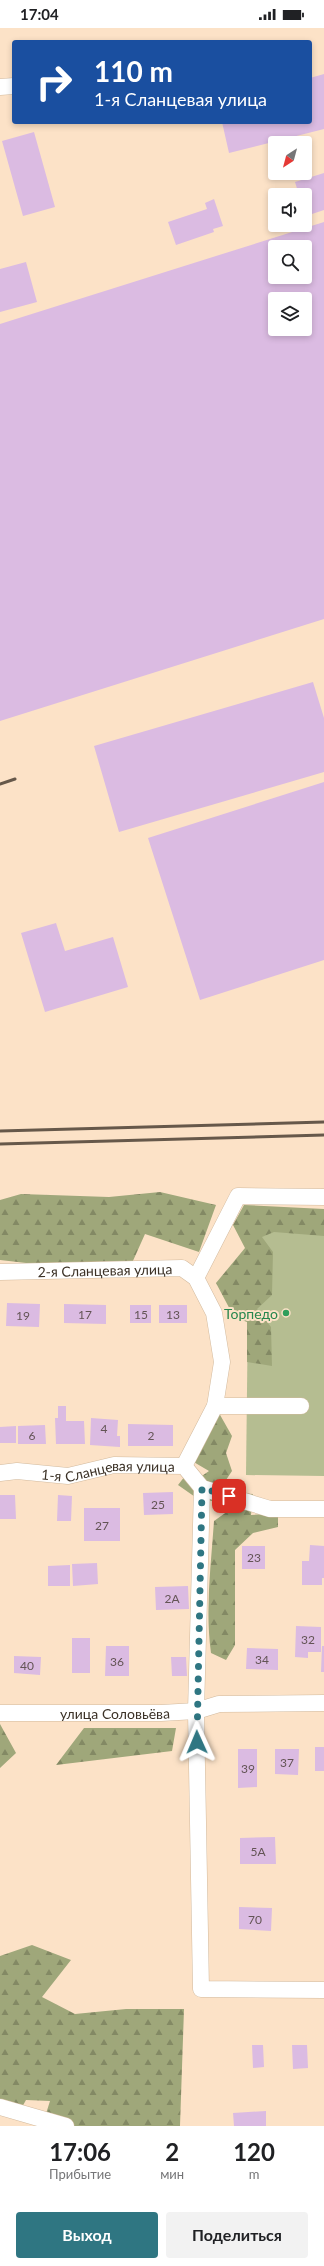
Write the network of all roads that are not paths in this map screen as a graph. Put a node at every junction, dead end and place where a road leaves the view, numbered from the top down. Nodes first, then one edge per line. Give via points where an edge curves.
1 (12, 86) edge
2 (0, 87) edge
3 (324, 1197) edge
4 (0, 1272) edge
5 (196, 1278) junction
6 (215, 1406) junction
7 (301, 1406) dead end
8 (184, 1466) junction
9 (0, 1473) edge
10 (202, 1488) junction
11 (324, 1509) edge
12 (324, 1703) edge
13 (196, 1711) junction
14 (0, 1712) edge
15 (324, 1990) edge
16 (0, 2107) edge
17 (66, 2126) edge

1 - 2 street
3 - 5 street via 238,1196
4 - 5 street, 2-я Сланцевая улица via 182,1268
5 - 6 street via 214,1313 222,1362
6 - 7 street
6 - 8 street
8 - 9 street, 1-я Сланцевая улица via 114,1465 68,1476
8 - 10 street, 1-я Сланцевая улица
10 - 11 street via 270,1509
10 - 13 street
12 - 13 street, улица Соловьёва via 219,1704
13 - 14 street, улица Соловьёва
13 - 15 street via 201,1989
16 - 17 street

